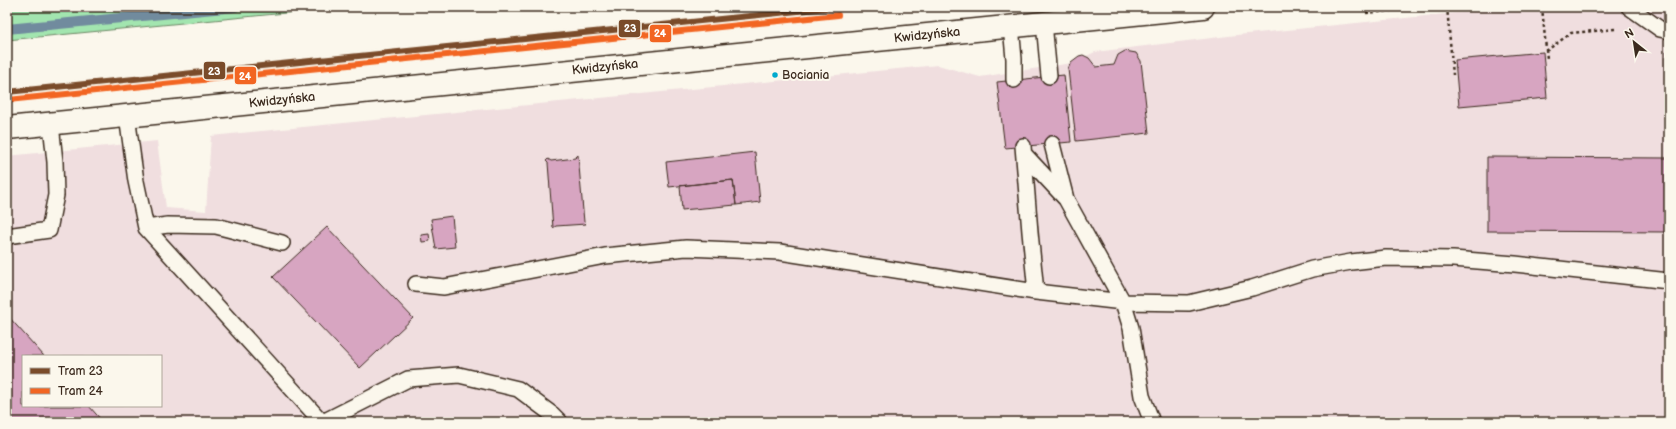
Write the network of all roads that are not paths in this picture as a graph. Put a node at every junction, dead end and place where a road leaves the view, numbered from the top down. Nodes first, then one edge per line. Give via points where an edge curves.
1 (1202, 7) edge
2 (1629, 7) edge
3 (1044, 23) junction
4 (1011, 26) junction
5 (1669, 31) edge
6 (1049, 76) dead end
7 (1014, 80) dead end
8 (127, 116) junction
9 (51, 124) junction
10 (7, 128) edge
11 (1052, 144) dead end
12 (1066, 199) junction
13 (146, 228) junction
14 (7, 236) edge
15 (282, 243) dead end
16 (1669, 281) edge
17 (416, 284) dead end
18 (1036, 292) junction
19 (1123, 302) junction
20 (323, 422) edge
21 (560, 422) edge
22 (1152, 422) edge

1 - 3 street, Kwidzyńska
2 - 5 lane via 1660,29
3 - 4 street, Kwidzyńska
3 - 6 lane
4 - 7 lane
4 - 8 street, Kwidzyńska
8 - 9 street, Kwidzyńska
8 - 13 lane
9 - 10 street, Kwidzyńska
9 - 14 lane via 56,195 49,230
11 - 12 lane
12 - 18 lane via 1024,150
12 - 19 lane
13 - 15 lane via 168,225 216,226
13 - 20 lane
16 - 19 lane via 1453,258 1386,258 1312,269 1252,288 1189,303
17 - 18 lane via 444,287 604,256 686,248 780,252
18 - 19 lane
19 - 22 lane via 1131,328 1142,396
20 - 21 lane via 408,379 459,375 518,389

